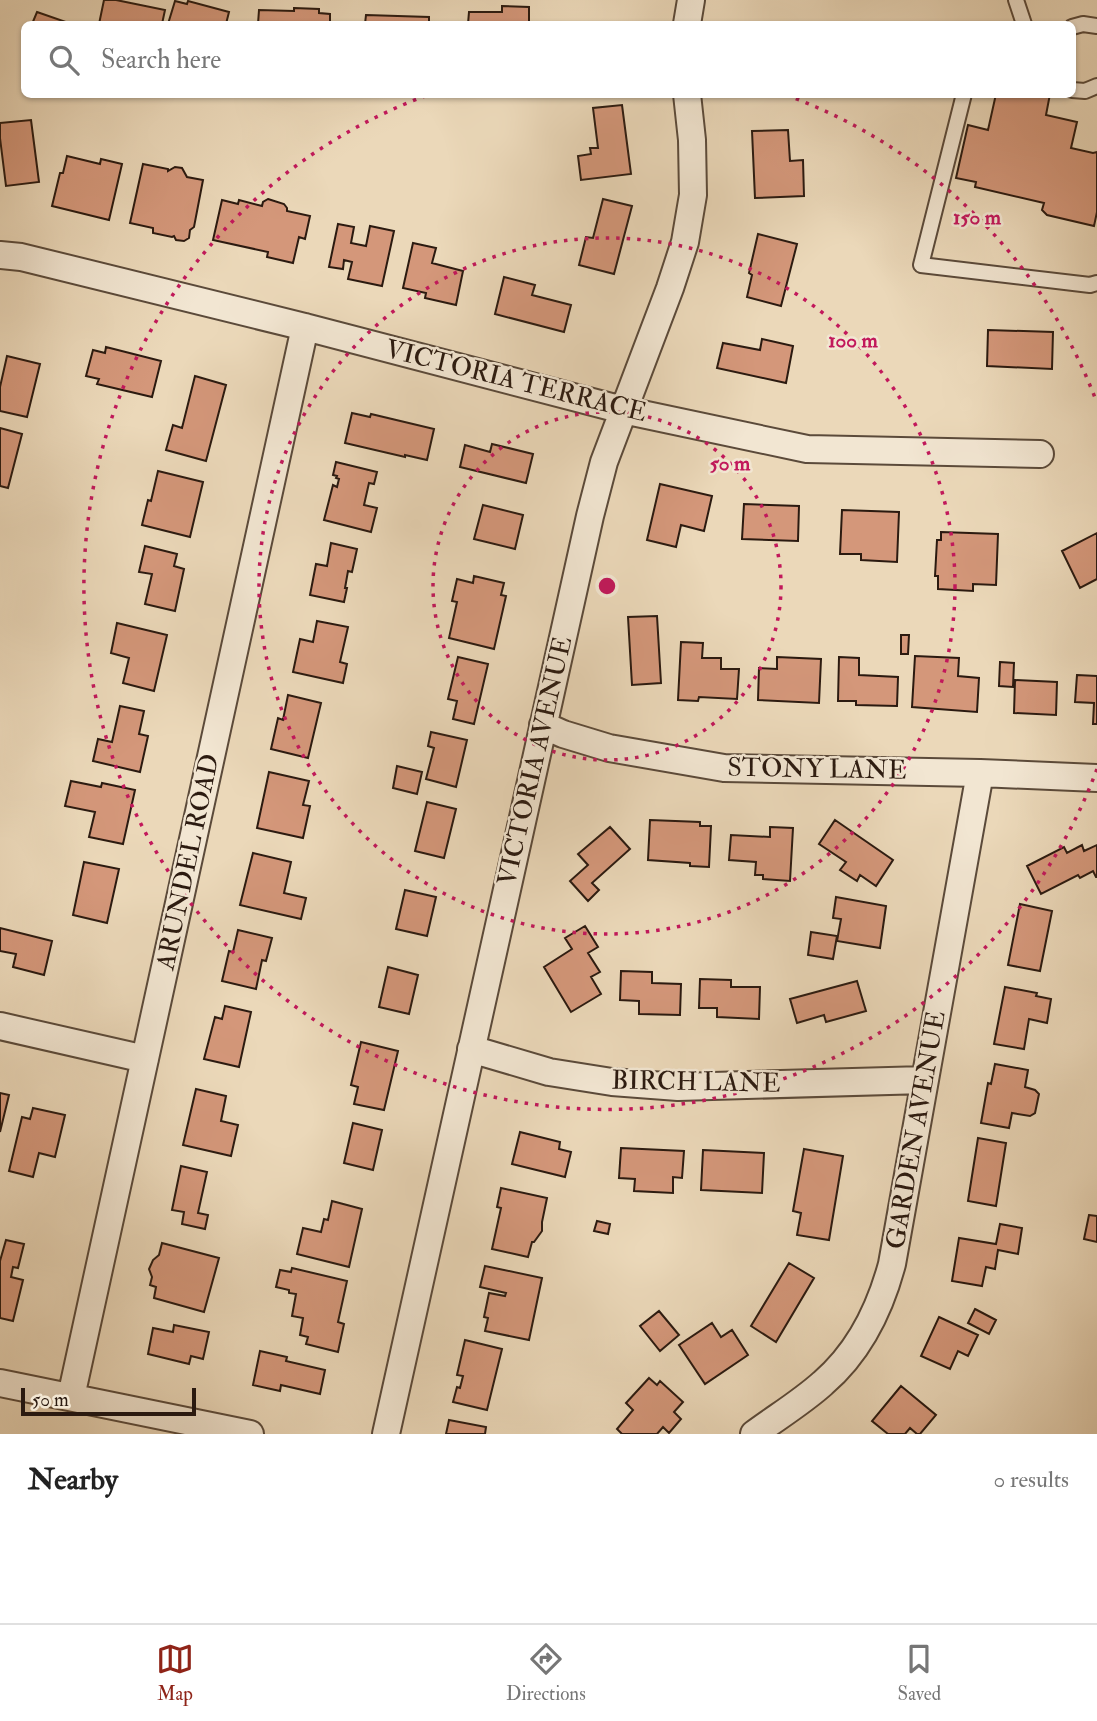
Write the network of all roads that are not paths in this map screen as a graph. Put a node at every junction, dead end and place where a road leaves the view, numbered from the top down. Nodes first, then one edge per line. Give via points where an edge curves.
1 (691, 0) edge
2 (1016, 0) edge
3 (688, 21) edge
4 (1023, 21) edge
5 (1076, 26) edge
6 (1097, 26) edge
7 (1097, 86) edge
8 (1076, 90) edge
9 (687, 98) edge
10 (963, 98) edge
11 (0, 255) edge
12 (1097, 283) edge
13 (305, 327) junction
14 (623, 410) junction
15 (1040, 454) dead end
16 (543, 725) junction
17 (980, 773) junction
18 (1097, 778) edge
19 (0, 1026) edge
20 (471, 1049) junction
21 (145, 1059) junction
22 (925, 1080) junction
23 (0, 1383) edge
24 (71, 1397) junction
25 (250, 1434) edge
26 (386, 1434) edge
27 (754, 1434) edge

1 - 3 street
2 - 4 lane
5 - 6 lane
7 - 8 lane
9 - 14 street, VICTORIA AVENUE via 693,195 685,242
10 - 12 lane via 921,265
11 - 13 street, VICTORIA TERRACE
13 - 14 street, VICTORIA TERRACE
13 - 21 street, ARUNDEL ROAD
14 - 15 street, VICTORIA TERRACE via 807,449
14 - 16 street, VICTORIA AVENUE via 590,516
16 - 17 street, STONY LANE via 609,748 724,768
16 - 20 street, VICTORIA AVENUE
17 - 18 street, STONY LANE
17 - 22 street, GARDEN AVENUE
19 - 21 street
20 - 22 street, BIRCH LANE via 549,1072 677,1087
20 - 26 street, VICTORIA AVENUE
21 - 24 street, ARUNDEL ROAD
22 - 27 street, GARDEN AVENUE via 892,1264 870,1325 824,1383
23 - 24 street
24 - 25 street

